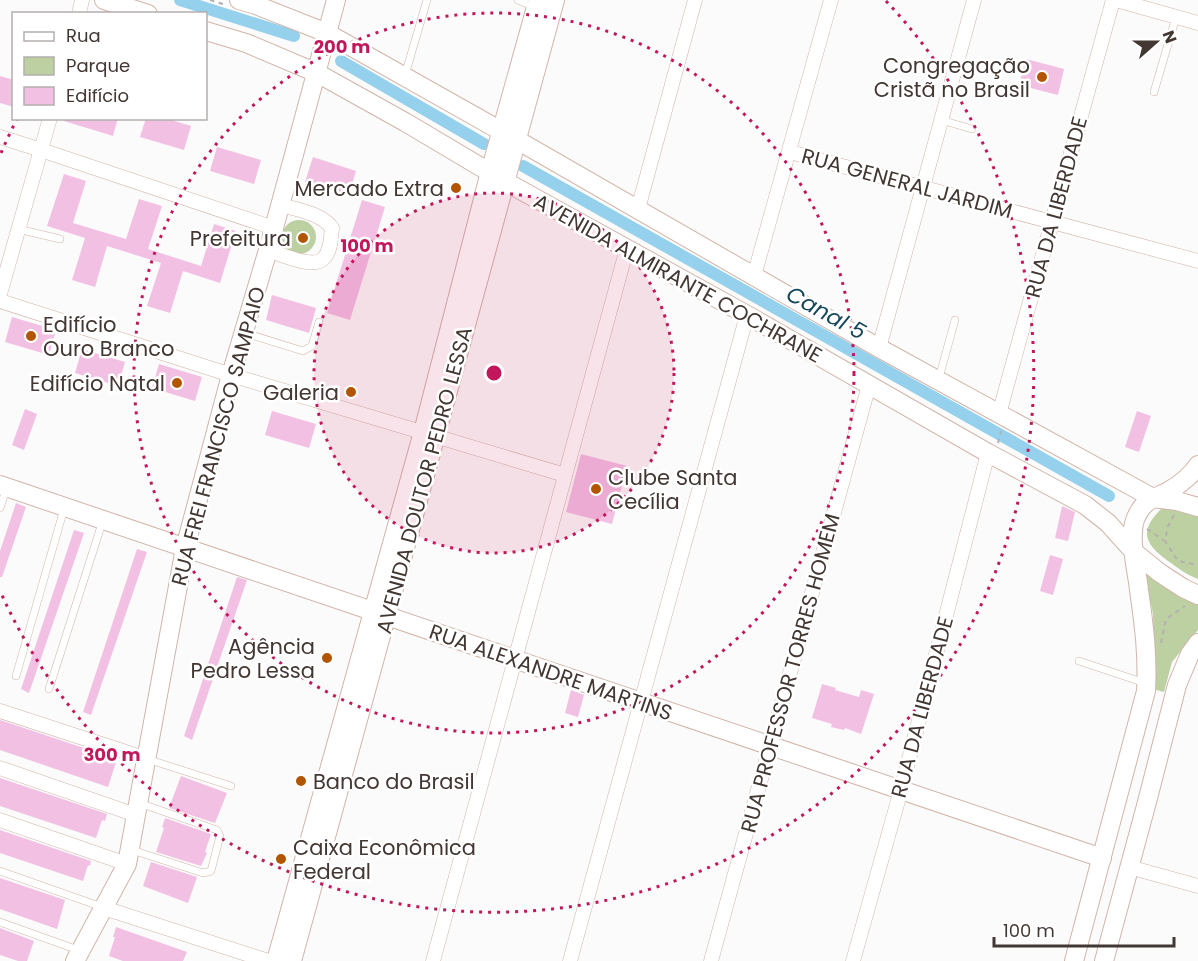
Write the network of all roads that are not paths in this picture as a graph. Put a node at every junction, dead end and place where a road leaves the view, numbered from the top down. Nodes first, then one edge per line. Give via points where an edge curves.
1 (104, 0) edge
2 (240, 0) edge
3 (336, 0) edge
4 (427, 0) edge
5 (518, 0) edge
6 (555, 0) edge
7 (695, 0) edge
8 (831, 0) edge
9 (974, 0) edge
10 (1114, 0) edge
11 (537, 3) edge
12 (142, 12) edge
13 (1176, 17) junction
14 (1198, 23) edge
15 (207, 31) edge
16 (327, 35) junction
17 (318, 69) junction
18 (405, 77) junction
19 (1154, 92) dead end
20 (49, 120) edge
21 (941, 120) junction
22 (972, 129) dead end
23 (509, 136) junction
24 (0, 137) edge
25 (41, 150) junction
26 (790, 152) junction
27 (498, 177) junction
28 (923, 188) junction
29 (281, 205) junction
30 (638, 209) junction
31 (1052, 222) junction
32 (274, 228) junction
33 (18, 229) junction
34 (60, 238) dead end
35 (627, 248) junction
36 (268, 250) junction
37 (1198, 261) edge
38 (754, 276) junction
39 (0, 294) edge
40 (0, 301) edge
41 (747, 315) junction
42 (955, 320) dead end
43 (320, 322) dead end
44 (244, 333) junction
45 (879, 348) junction
46 (231, 375) junction
47 (938, 381) junction
48 (869, 386) junction
49 (1001, 420) junction
50 (430, 434) junction
51 (993, 448) junction
52 (1198, 465) edge
53 (566, 475) junction
54 (3, 486) edge
55 (1153, 498) junction
56 (1192, 505) edge
57 (65, 507) junction
58 (0, 508) edge
59 (103, 520) junction
60 (185, 548) junction
61 (1134, 552) junction
62 (1198, 596) edge
63 (379, 614) junction
64 (1198, 643) edge
65 (515, 660) junction
66 (1079, 661) dead end
67 (16, 676) dead end
68 (1147, 684) junction
69 (49, 689) dead end
70 (641, 702) junction
71 (0, 711) edge
72 (770, 746) junction
73 (147, 759) junction
74 (0, 768) edge
75 (231, 786) dead end
76 (901, 790) junction
77 (137, 809) junction
78 (0, 820) edge
79 (128, 856) junction
80 (1101, 858) junction
81 (1129, 867) junction
82 (0, 871) edge
83 (1198, 886) edge
84 (104, 908) junction
85 (0, 922) edge
86 (78, 956) edge
87 (268, 961) edge
88 (276, 961) edge
89 (292, 961) edge
90 (433, 961) edge
91 (570, 961) edge
92 (711, 961) edge
93 (853, 961) edge
94 (1074, 961) edge
95 (1104, 961) edge

1 - 12 main road
2 - 16 main road, AVENIDA ALMIRANTE COCHRANE
3 - 16 main road, RUA FREI FRANCISCO SAMPAIO
4 - 18 lane
5 - 11 lane
6 - 23 main road, AVENIDA DOUTOR PEDRO LESSA
7 - 30 street
8 - 26 street
9 - 21 street
10 - 13 street
10 - 31 street, RUA DA LIBERDADE
11 - 23 main road, AVENIDA DOUTOR PEDRO LESSA
13 - 14 street
13 - 19 lane
15 - 17 main road, AVENIDA ALMIRANTE COCHRANE
16 - 17 main road, RUA FREI FRANCISCO SAMPAIO
16 - 18 main road, AVENIDA ALMIRANTE COCHRANE
17 - 27 main road, AVENIDA ALMIRANTE COCHRANE
17 - 29 main road, RUA FREI FRANCISCO SAMPAIO
18 - 23 main road, AVENIDA ALMIRANTE COCHRANE
20 - 25 street
21 - 22 lane
21 - 28 street
23 - 27 main road, AVENIDA DOUTOR PEDRO LESSA
23 - 30 main road, AVENIDA ALMIRANTE COCHRANE
24 - 25 street
25 - 32 street
25 - 33 street
26 - 28 street, RUA GENERAL JARDIM
26 - 38 street
27 - 35 main road, AVENIDA ALMIRANTE COCHRANE
27 - 50 main road, AVENIDA DOUTOR PEDRO LESSA
28 - 31 street, RUA GENERAL JARDIM
28 - 45 street
29 - 32 main road, RUA FREI FRANCISCO SAMPAIO
29 - 36 street via 327,221 332,228 331,241 322,260 314,263
30 - 38 main road, AVENIDA ALMIRANTE COCHRANE
31 - 37 street, RUA GENERAL JARDIM
31 - 49 street, RUA DA LIBERDADE
32 - 36 main road, RUA FREI FRANCISCO SAMPAIO
33 - 34 lane
33 - 39 street
35 - 41 main road, AVENIDA ALMIRANTE COCHRANE
35 - 53 street
36 - 44 main road, RUA FREI FRANCISCO SAMPAIO
38 - 45 main road, AVENIDA ALMIRANTE COCHRANE
40 - 46 street
41 - 48 main road, AVENIDA ALMIRANTE COCHRANE
41 - 70 street
42 - 47 lane
43 - 44 lane via 312,346 303,351
44 - 46 main road, RUA FREI FRANCISCO SAMPAIO
45 - 47 main road, AVENIDA ALMIRANTE COCHRANE
46 - 50 street
46 - 60 main road, RUA FREI FRANCISCO SAMPAIO
47 - 49 main road, AVENIDA ALMIRANTE COCHRANE
48 - 51 main road, AVENIDA ALMIRANTE COCHRANE
48 - 72 street, RUA PROFESSOR TORRES HOMEM
49 - 55 main road, AVENIDA ALMIRANTE COCHRANE
50 - 53 street
50 - 63 main road, AVENIDA DOUTOR PEDRO LESSA
51 - 61 main road, AVENIDA ALMIRANTE COCHRANE via 1085,505
51 - 76 street, RUA DA LIBERDADE
52 - 55 main road via 1182,482
53 - 65 street
54 - 57 main road, RUA ALEXANDRE MARTINS
54 - 58 lane
55 - 56 main road, AVENIDA ALMIRANTE COCHRANE
55 - 61 main road via 1135,520
57 - 59 main road, RUA ALEXANDRE MARTINS
57 - 67 lane
59 - 60 main road, RUA ALEXANDRE MARTINS
59 - 69 lane
60 - 63 main road, RUA ALEXANDRE MARTINS
60 - 73 main road, RUA FREI FRANCISCO SAMPAIO
61 - 62 main road, AVENIDA ALMIRANTE COCHRANE
61 - 68 main road via 1146,633
63 - 65 main road, RUA ALEXANDRE MARTINS
63 - 88 main road, AVENIDA DOUTOR PEDRO LESSA
63 - 89 main road, AVENIDA DOUTOR PEDRO LESSA
64 - 81 main road via 1177,685
65 - 70 main road, RUA ALEXANDRE MARTINS
65 - 90 street
66 - 68 lane
68 - 80 main road
70 - 72 main road, RUA ALEXANDRE MARTINS
70 - 91 street
71 - 73 street
72 - 76 main road, RUA ALEXANDRE MARTINS
72 - 92 street, RUA PROFESSOR TORRES HOMEM
73 - 75 lane
73 - 77 main road, RUA FREI FRANCISCO SAMPAIO
74 - 77 street
76 - 80 main road, RUA ALEXANDRE MARTINS
76 - 93 street, RUA DA LIBERDADE
77 - 79 main road, RUA FREI FRANCISCO SAMPAIO
77 - 79 lane via 216,830 220,836 211,871 202,873
78 - 79 street
79 - 84 main road, RUA FREI FRANCISCO SAMPAIO
80 - 94 main road
81 - 83 street
81 - 95 main road
82 - 84 lane
84 - 86 main road, RUA FREI FRANCISCO SAMPAIO
84 - 87 street
85 - 86 lane

